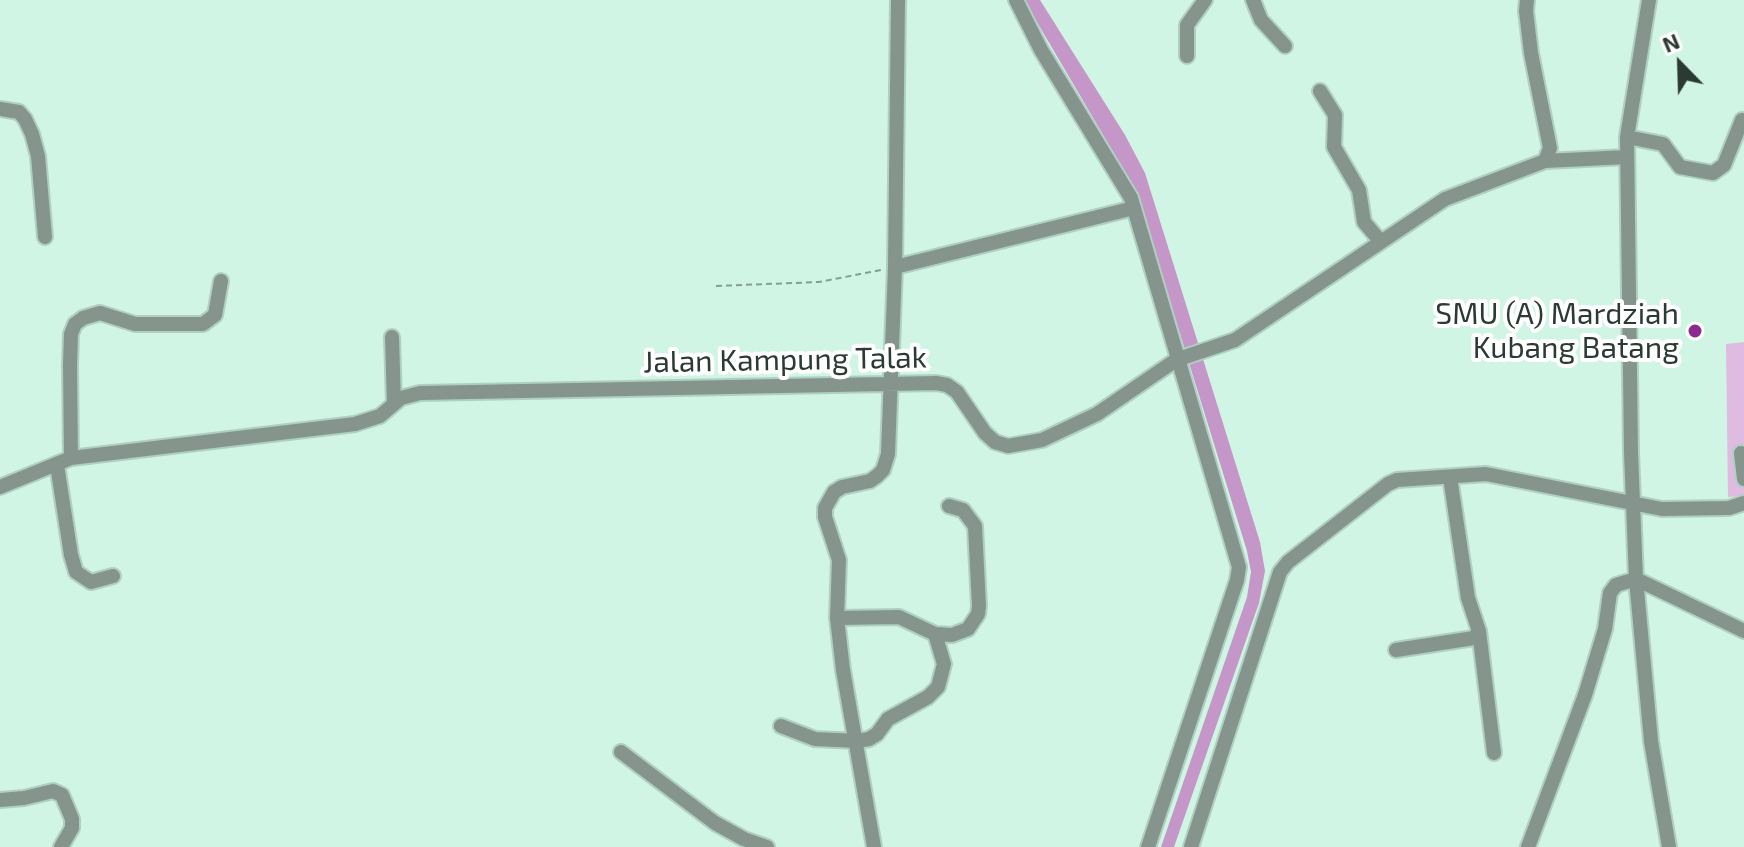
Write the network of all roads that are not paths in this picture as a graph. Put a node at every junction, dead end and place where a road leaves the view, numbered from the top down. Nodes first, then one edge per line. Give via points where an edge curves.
1 (898, 0) edge
2 (1016, 0) edge
3 (1253, 0) edge
4 (1527, 0) edge
5 (1649, 0) edge
6 (1199, 2) edge
7 (1285, 46) dead end
8 (1187, 56) dead end
9 (1320, 91) dead end
10 (0, 109) edge
11 (1742, 120) edge
12 (1627, 137) junction
13 (1627, 157) junction
14 (1545, 161) junction
15 (1134, 208) junction
16 (45, 237) dead end
17 (1381, 242) junction
18 (895, 267) junction
19 (221, 281) dead end
20 (392, 337) dead end
21 (1180, 358) junction
22 (890, 384) junction
23 (394, 404) junction
24 (1741, 453) dead end
25 (64, 461) junction
26 (1450, 477) junction
27 (1744, 479) edge
28 (0, 487) edge
29 (1744, 503) edge
30 (1633, 505) junction
31 (949, 506) dead end
32 (113, 576) dead end
33 (1636, 579) junction
34 (837, 618) junction
35 (1479, 631) junction
36 (1744, 631) edge
37 (935, 634) junction
38 (1396, 650) dead end
39 (781, 726) dead end
40 (857, 741) junction
41 (621, 752) dead end
42 (1494, 753) dead end
43 (0, 800) edge
44 (870, 846) edge
45 (61, 847) edge
46 (767, 847) edge
47 (1148, 847) edge
48 (1191, 847) edge
49 (1528, 847) edge
50 (1669, 847) edge

1 - 18 street
2 - 15 street
3 - 7 street via 1261,20
4 - 14 street via 1531,53 1550,148
5 - 12 street
6 - 8 street via 1187,25
9 - 17 street via 1335,115 1334,147 1359,190 1364,222
10 - 16 street via 19,112 32,134
11 - 12 street via 1724,165 1713,173 1680,167 1663,144
12 - 13 street
13 - 14 street, Jalan Kampung Talak
13 - 30 street
14 - 17 street, Jalan Kampung Talak via 1445,199
15 - 18 street
15 - 21 street
17 - 21 street, Jalan Kampung Talak via 1235,340
18 - 22 street
19 - 25 street via 215,315 203,324 135,324 100,313 75,324
20 - 23 street
21 - 22 street, Jalan Kampung Talak via 1070,429 1015,445 989,438 961,396 947,385
21 - 47 street via 1239,572
22 - 23 street, Jalan Kampung Talak via 420,393
22 - 34 street via 883,470 870,481 834,492 825,508 839,560
23 - 25 street, Jalan Kampung Talak via 380,416 355,424
24 - 27 street
25 - 28 street, Jalan Kampung Talak
25 - 32 street via 76,572 91,582
26 - 30 street via 1486,474
26 - 35 street via 1468,598
26 - 48 street via 1388,484 1282,568
29 - 30 street via 1729,508
30 - 33 street
31 - 37 street via 967,514 976,529 979,606 968,629
33 - 36 street
33 - 49 street via 1616,585 1610,593 1585,695
33 - 50 street via 1651,741
34 - 37 street via 899,617
34 - 40 street
35 - 38 street via 1474,638
35 - 42 street
37 - 40 street via 944,664 938,687 888,719 873,737
39 - 40 street via 815,739
40 - 44 street
41 - 46 street via 715,823
43 - 45 street via 53,791 62,795 72,828

